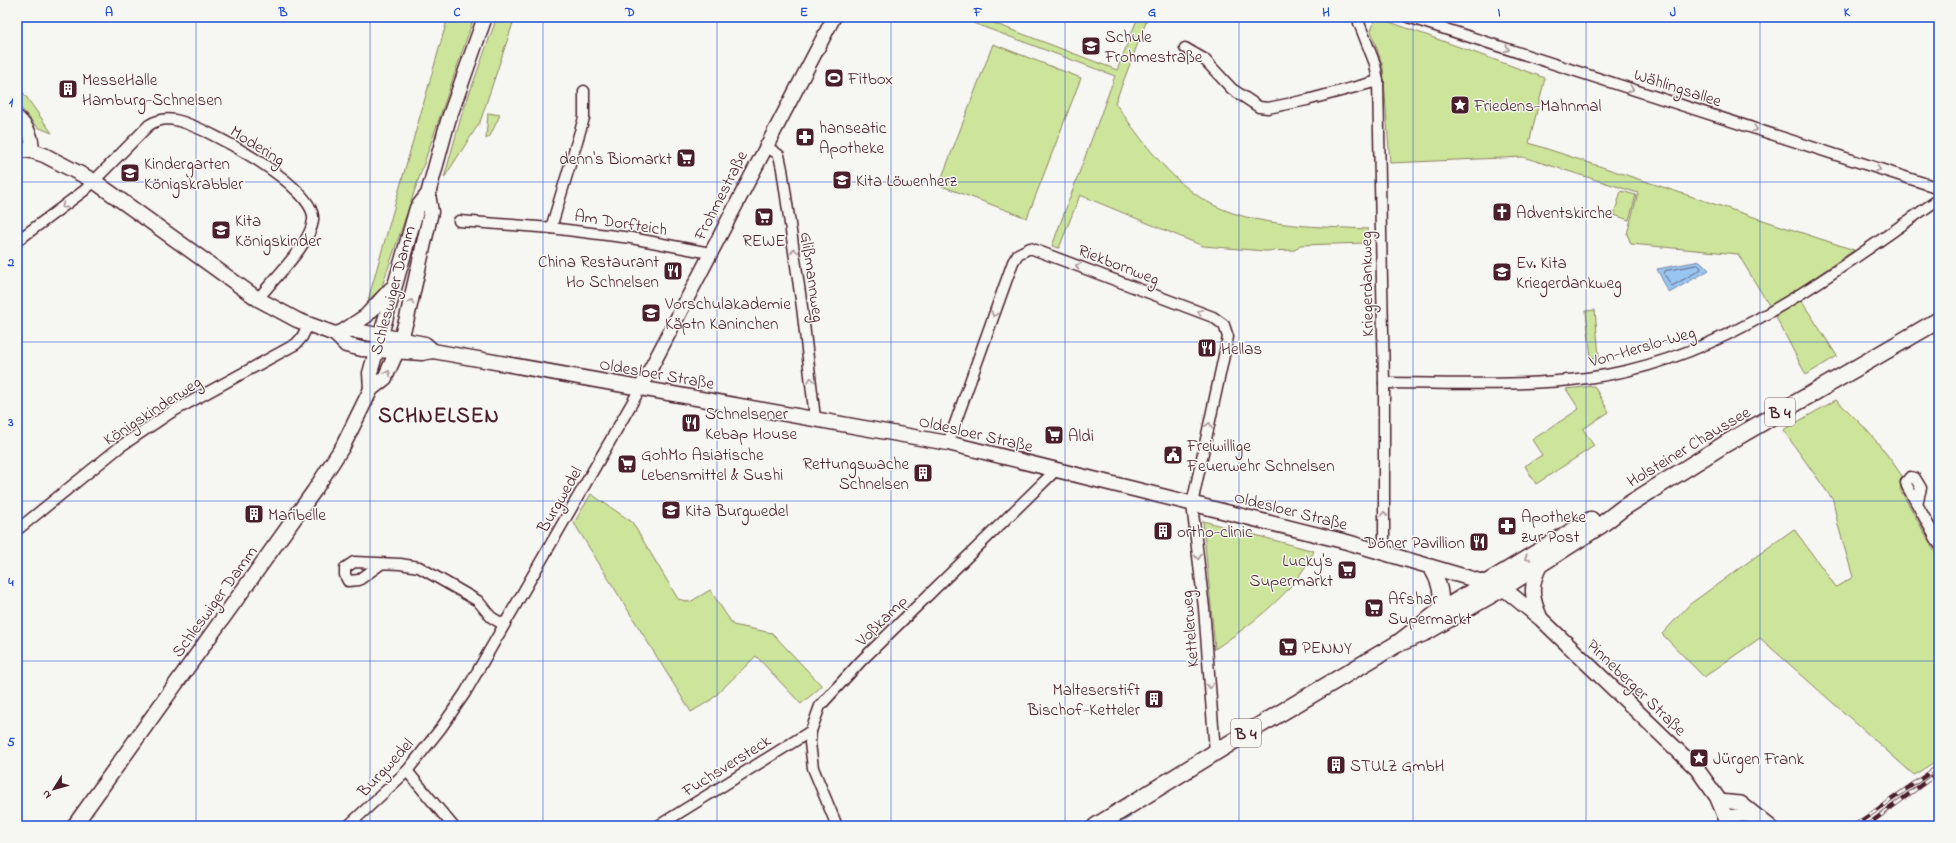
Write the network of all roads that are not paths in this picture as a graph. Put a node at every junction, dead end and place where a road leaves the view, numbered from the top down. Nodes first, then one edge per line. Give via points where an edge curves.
1 (485, 17) edge
2 (834, 17) edge
3 (1360, 17) edge
4 (1408, 17) edge
5 (1185, 48) dead end
6 (1378, 81) junction
7 (584, 91) dead end
8 (17, 117) edge
9 (17, 126) edge
10 (17, 144) edge
11 (766, 146) junction
12 (17, 149) edge
13 (32, 151) junction
14 (94, 181) junction
15 (1939, 188) edge
16 (428, 194) junction
17 (1939, 199) edge
18 (459, 221) dead end
19 (551, 228) junction
20 (17, 241) edge
21 (710, 253) junction
22 (395, 284) junction
23 (258, 299) junction
24 (1939, 320) edge
25 (308, 325) junction
26 (338, 333) junction
27 (380, 335) junction
28 (399, 345) junction
29 (376, 350) junction
30 (1384, 383) junction
31 (371, 389) junction
32 (640, 389) junction
33 (815, 418) junction
34 (948, 443) junction
35 (1056, 470) junction
36 (1192, 504) junction
37 (1917, 504) dead end
38 (1623, 508) junction
39 (17, 530) edge
40 (1939, 544) edge
41 (1384, 553) junction
42 (382, 564) dead end
43 (1540, 565) junction
44 (1430, 567) junction
45 (1486, 583) junction
46 (1503, 588) junction
47 (1440, 611) junction
48 (1541, 619) junction
49 (504, 625) junction
50 (1397, 644) junction
51 (811, 731) junction
52 (1215, 752) junction
53 (407, 771) junction
54 (1719, 801) junction
55 (1760, 818) junction
56 (1728, 822) edge
57 (74, 826) edge
58 (348, 826) edge
59 (453, 826) edge
60 (658, 826) edge
61 (837, 826) edge
62 (1096, 826) edge
63 (1770, 826) edge

1 - 16 main road, Schleswiger Damm via 448,121
2 - 11 street, Frohmestraße
3 - 6 street, Kriegerdankweg via 1359,23 1375,64
4 -> 15 street, Wählingsallee
5 - 6 street via 1204,59 1232,89 1259,108 1307,100
6 - 30 street, Kriegerdankweg
7 - 19 street, Am Dorfteich via 584,118
8 - 13 street via 30,134
9 - 10 street
11 - 21 street, Frohmestraße
33 -> 11 street, Glißmannweg via 782,169 778,155
12 - 13 main road, Oldesloer Straße
13 - 14 main road, Oldesloer Straße
14 -> 20 street, Modering
14 - 23 main road, Oldesloer Straße
14 - 23 street, Modering via 149,125 157,120 166,119 191,125 272,170 306,199 314,219 307,241
16 - 22 main road, Schleswiger Damm via 417,208
28 -> 16 main road, Schleswiger Damm via 431,212
17 - 30 street, Von-Herslo-Weg via 1838,269 1761,318 1706,345 1671,358 1613,373 1528,383
18 - 19 street, Am Dorfteich
19 - 21 street, Am Dorfteich via 631,238
21 - 32 street, Frohmestraße
22 - 26 main road via 366,316
22 - 27 main road, Schleswiger Damm
23 - 25 main road, Oldesloer Straße
24 - 38 main road, Holsteiner Chaussee / B 4 via 1725,444
25 - 26 main road, Oldesloer Straße
25 - 39 street, Königskinderweg via 296,344 170,413 121,446
26 - 27 main road, Oldesloer Straße via 351,330
26 - 29 main road, Oldesloer Straße via 346,345
27 - 28 main road, Oldesloer Straße
27 - 29 main road, Schleswiger Damm
28 - 29 main road, Oldesloer Straße
31 -> 28 main road, Schleswiger Damm via 385,378
28 - 32 main road, Oldesloer Straße via 425,344 434,351
29 - 31 main road, Schleswiger Damm via 370,373
41 -> 30 street, Kriegerdankweg
31 - 57 main road, Schleswiger Damm via 343,446 314,491
32 - 33 main road, Oldesloer Straße
32 - 49 street, Burgwedel
33 - 34 main road, Oldesloer Straße
34 - 35 main road, Oldesloer Straße
36 -> 34 street, Riekbornweg via 1228,337 1224,326 1213,317 1030,248 1018,254 1013,262
35 - 36 main road, Oldesloer Straße
35 - 51 street, Voßkamp via 861,661 820,706
36 - 41 main road, Oldesloer Straße
36 -> 52 street, Kettelerweg via 1204,608
37 - 40 street
38 - 43 main road, Holsteiner Chaussee / B 4
38 -> 45 main road, Holsteiner Chaussee / B 4 via 1594,518
41 - 44 main road, Oldesloer Straße
42 - 49 street via 419,567 478,601 491,617
43 - 46 main road, Holsteiner Chaussee / B 4
43 - 48 main road via 1532,590 1533,600
44 - 45 main road, Oldesloer Straße
44 - 47 main road via 1439,586
45 - 46 main road, Oldesloer Straße
45 - 47 main road, Holsteiner Chaussee / B 4
46 - 48 main road, Pinneberger Straße
46 - 50 main road, Holsteiner Chaussee / B 4 via 1426,632
47 - 50 main road, Holsteiner Chaussee / B 4
48 - 54 main road, Pinneberger Straße via 1697,769
49 - 53 street, Burgwedel via 465,693
50 - 52 main road, Holsteiner Chaussee / B 4
51 - 60 street, Fuchsversteck
51 - 61 street, Voßkamp via 814,768
52 - 62 main road, Holsteiner Chaussee / B 4
53 - 58 street, Burgwedel
53 - 59 street
54 - 55 street via 1741,803
54 - 56 main road, Pinneberger Straße
55 - 56 street via 1744,815
55 - 63 street

